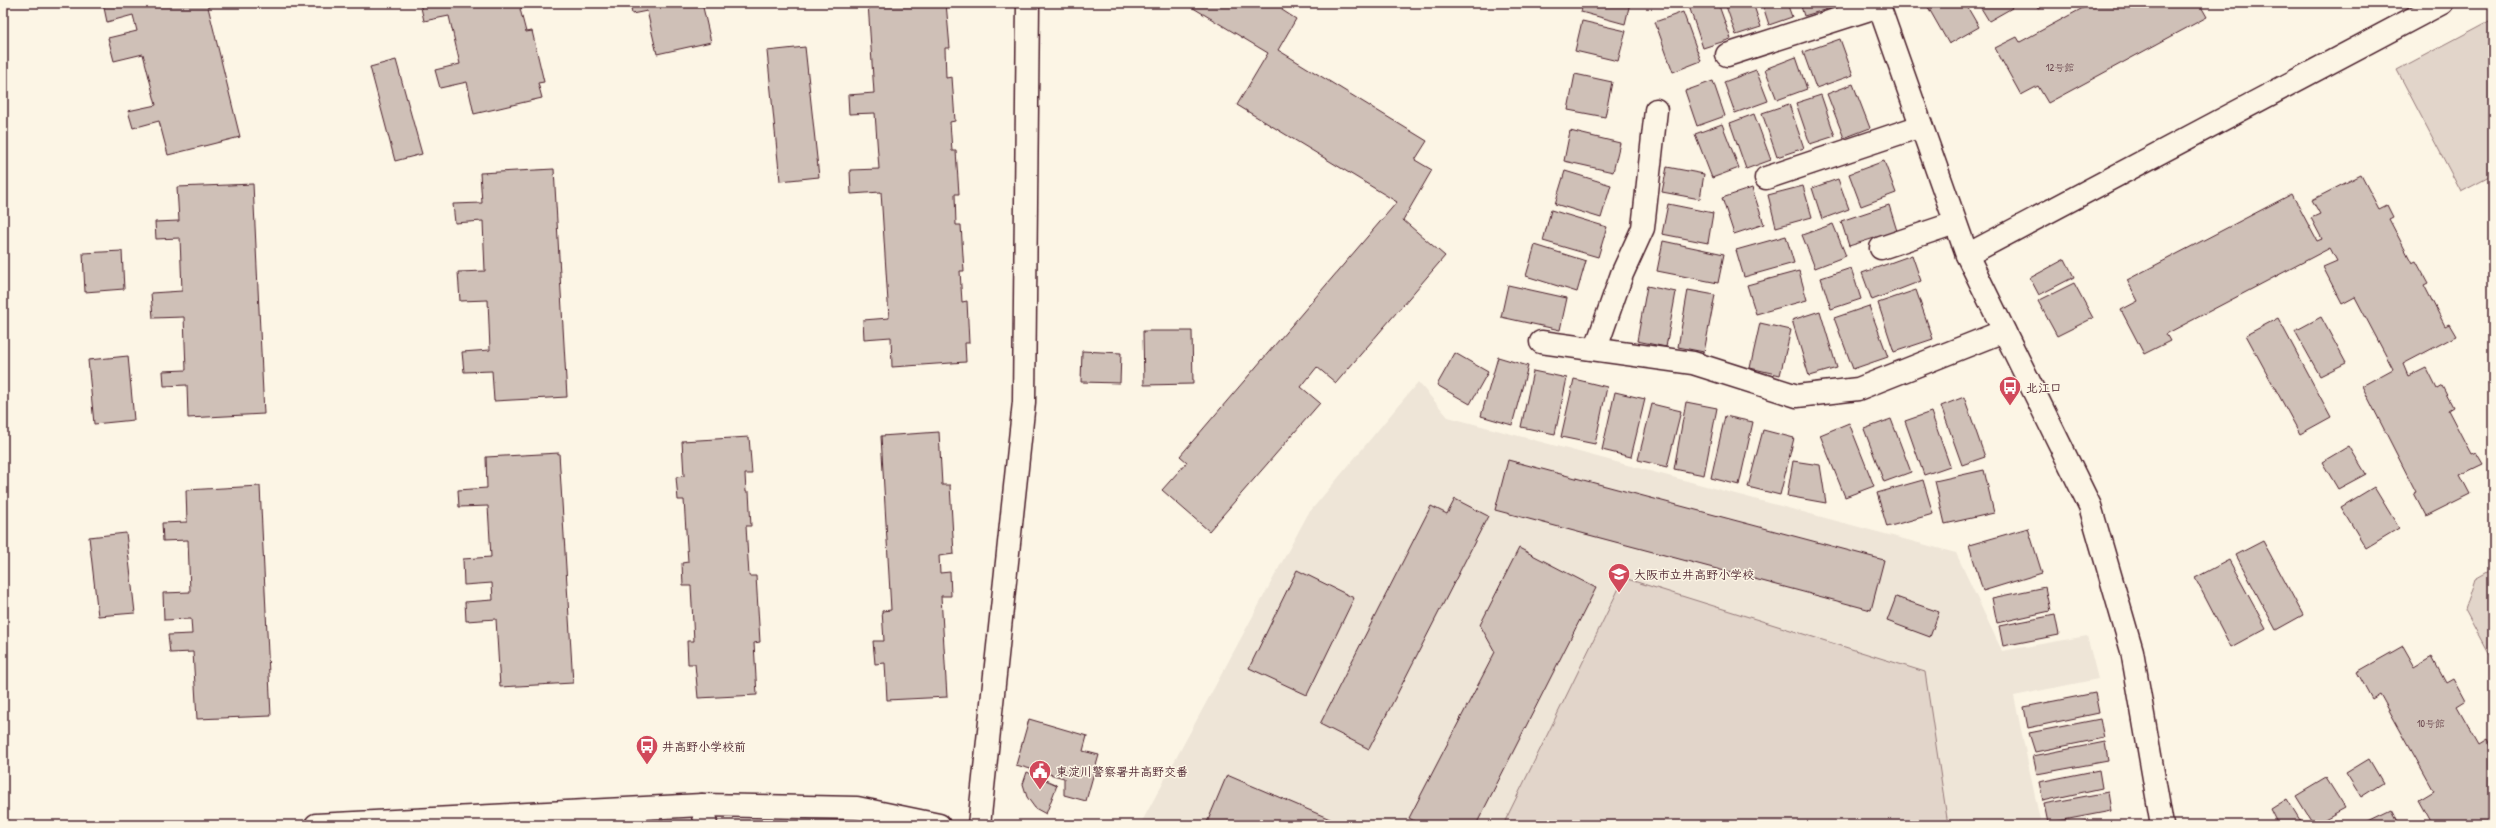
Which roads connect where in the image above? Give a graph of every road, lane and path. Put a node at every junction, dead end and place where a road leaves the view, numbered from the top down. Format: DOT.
graph roads {
  1 [pos="1028,3"];
  2 [pos="2442,3"];
  3 [pos="1879,4"];
  4 [pos="1727,55"];
  5 [pos="1656,110"];
  6 [pos="1921,126"];
  7 [pos="1766,178"];
  8 [pos="1955,223"];
  9 [pos="1882,248"];
  10 [pos="1967,256"];
  11 [pos="2004,330"];
  12 [pos="1541,342"];
  13 [pos="1596,348"];
  14 [pos="704,815"];
  15 [pos="346,824"];
  16 [pos="316,825"];
  17 [pos="939,825"];
  18 [pos="979,825"];
  19 [pos="2162,825"];
  1 -- 18 [label="street"];
  2 -- 10 [label="street"];
  3 -- 4 [label="street"];
  3 -- 6 [label="street"];
  5 -- 13 [label="street"];
  6 -- 7 [label="street"];
  6 -- 8 [label="street"];
  8 -- 9 [label="street"];
  8 -- 10 [label="street"];
  10 -- 11 [label="street"];
  11 -- 13 [label="street"];
  11 -- 19 [label="street"];
  12 -- 13 [label="street"];
  14 -- 15 [label="street"];
  14 -- 17 [label="street"];
  15 -- 16 [label="street"];
}
